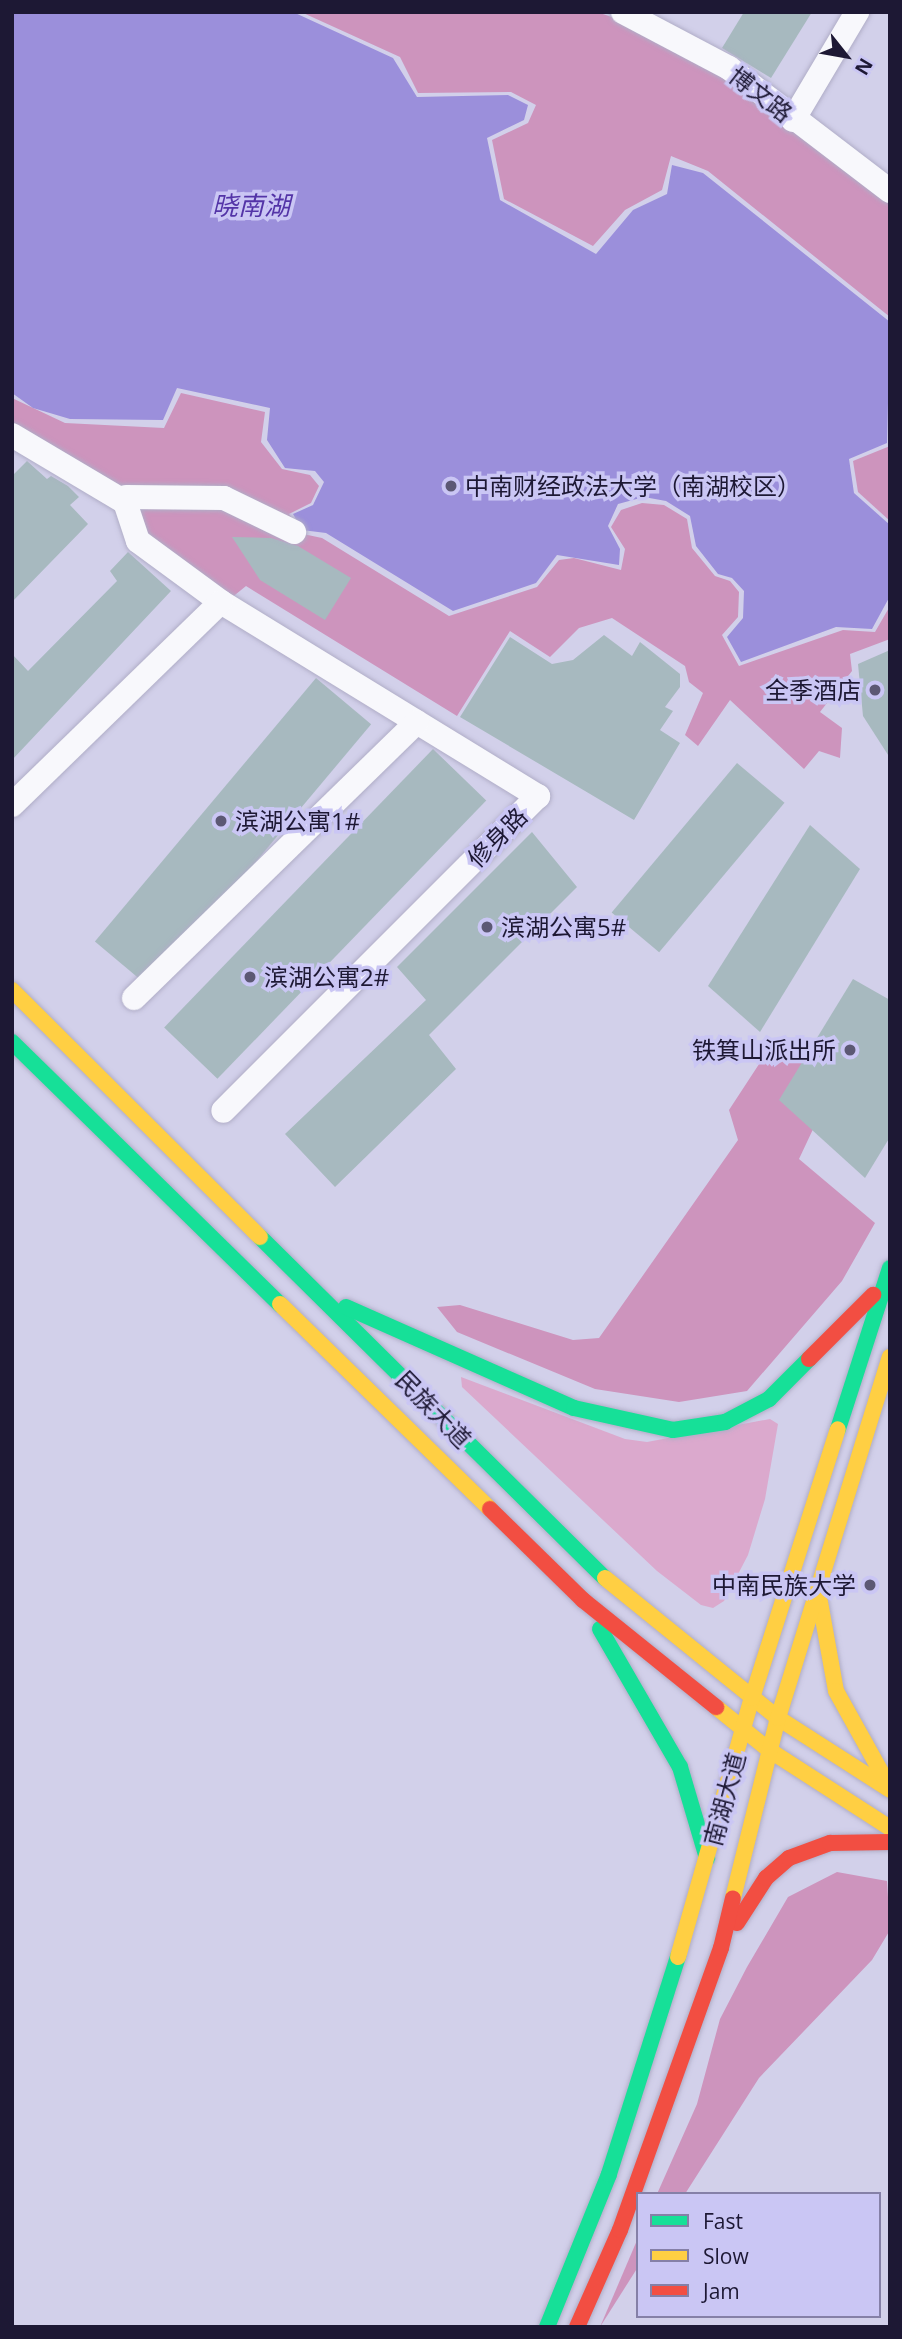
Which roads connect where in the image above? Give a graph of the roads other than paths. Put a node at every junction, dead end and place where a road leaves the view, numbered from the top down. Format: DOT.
graph roads {
  1 [pos="623,12"];
  2 [pos="857,12"];
  3 [pos="793,120"];
  4 [pos="890,191"];
  5 [pos="12,435"];
  6 [pos="126,497"];
  7 [pos="294,532"];
  8 [pos="221,601"];
  9 [pos="416,722"];
  10 [pos="12,804"];
  11 [pos="12,990"];
  12 [pos="134,998"];
  13 [pos="12,1042"];
  14 [pos="223,1111"];
  15 [pos="890,1268"];
  16 [pos="882,1286"];
  17 [pos="324,1296"];
  18 [pos="890,1357"];
  19 [pos="819,1582"];
  20 [pos="583,1600"];
  21 [pos="752,1698"];
  22 [pos="778,1718"];
  23 [pos="743,1730"];
  24 [pos="769,1750"];
  25 [pos="890,1788"];
  26 [pos="890,1829"];
  27 [pos="890,1842"];
  28 [pos="708,1860"];
  29 [pos="721,1948"];
  30 [pos="547,2327"];
  31 [pos="577,2327"];
  1 -- 3 [label="street, 博文路"];
  2 -- 3 [label="street"];
  3 -- 4 [label="street, 博文路"];
  5 -- 8 [label="street, 修身路"];
  6 -- 7 [label="street"];
  8 -- 9 [label="street, 修身路"];
  8 -- 10 [label="street"];
  9 -- 12 [label="street"];
  9 -- 14 [label="street, 修身路"];
  11 -- 17 [label="main road, 民族大道"];
  13 -- 20 [label="main road, 民族大道"];
  15 -- 16 [label="main road, 南湖大道"];
  16 -- 17 [label="main road"];
  16 -- 21 [label="main road, 南湖大道"];
  17 -- 21 [label="main road, 民族大道"];
  18 -- 19 [label="main road, 南湖大道"];
  19 -- 22 [label="main road, 南湖大道"];
  19 -- 25 [label="main road"];
  20 -- 23 [label="main road, 民族大道"];
  20 -- 28 [label="main road"];
  21 -- 22 [label="main road, 民族大道"];
  21 -- 23 [label="main road, 南湖大道"];
  22 -- 24 [label="main road, 南湖大道"];
  22 -- 25 [label="main road, 民族大道"];
  23 -- 24 [label="main road, 民族大道"];
  23 -- 28 [label="main road, 南湖大道"];
  24 -- 26 [label="main road, 民族大道"];
  24 -- 29 [label="main road, 南湖大道"];
  27 -- 29 [label="main road"];
  28 -- 30 [label="main road, 南湖大道"];
  29 -- 31 [label="main road, 南湖大道"];
}
